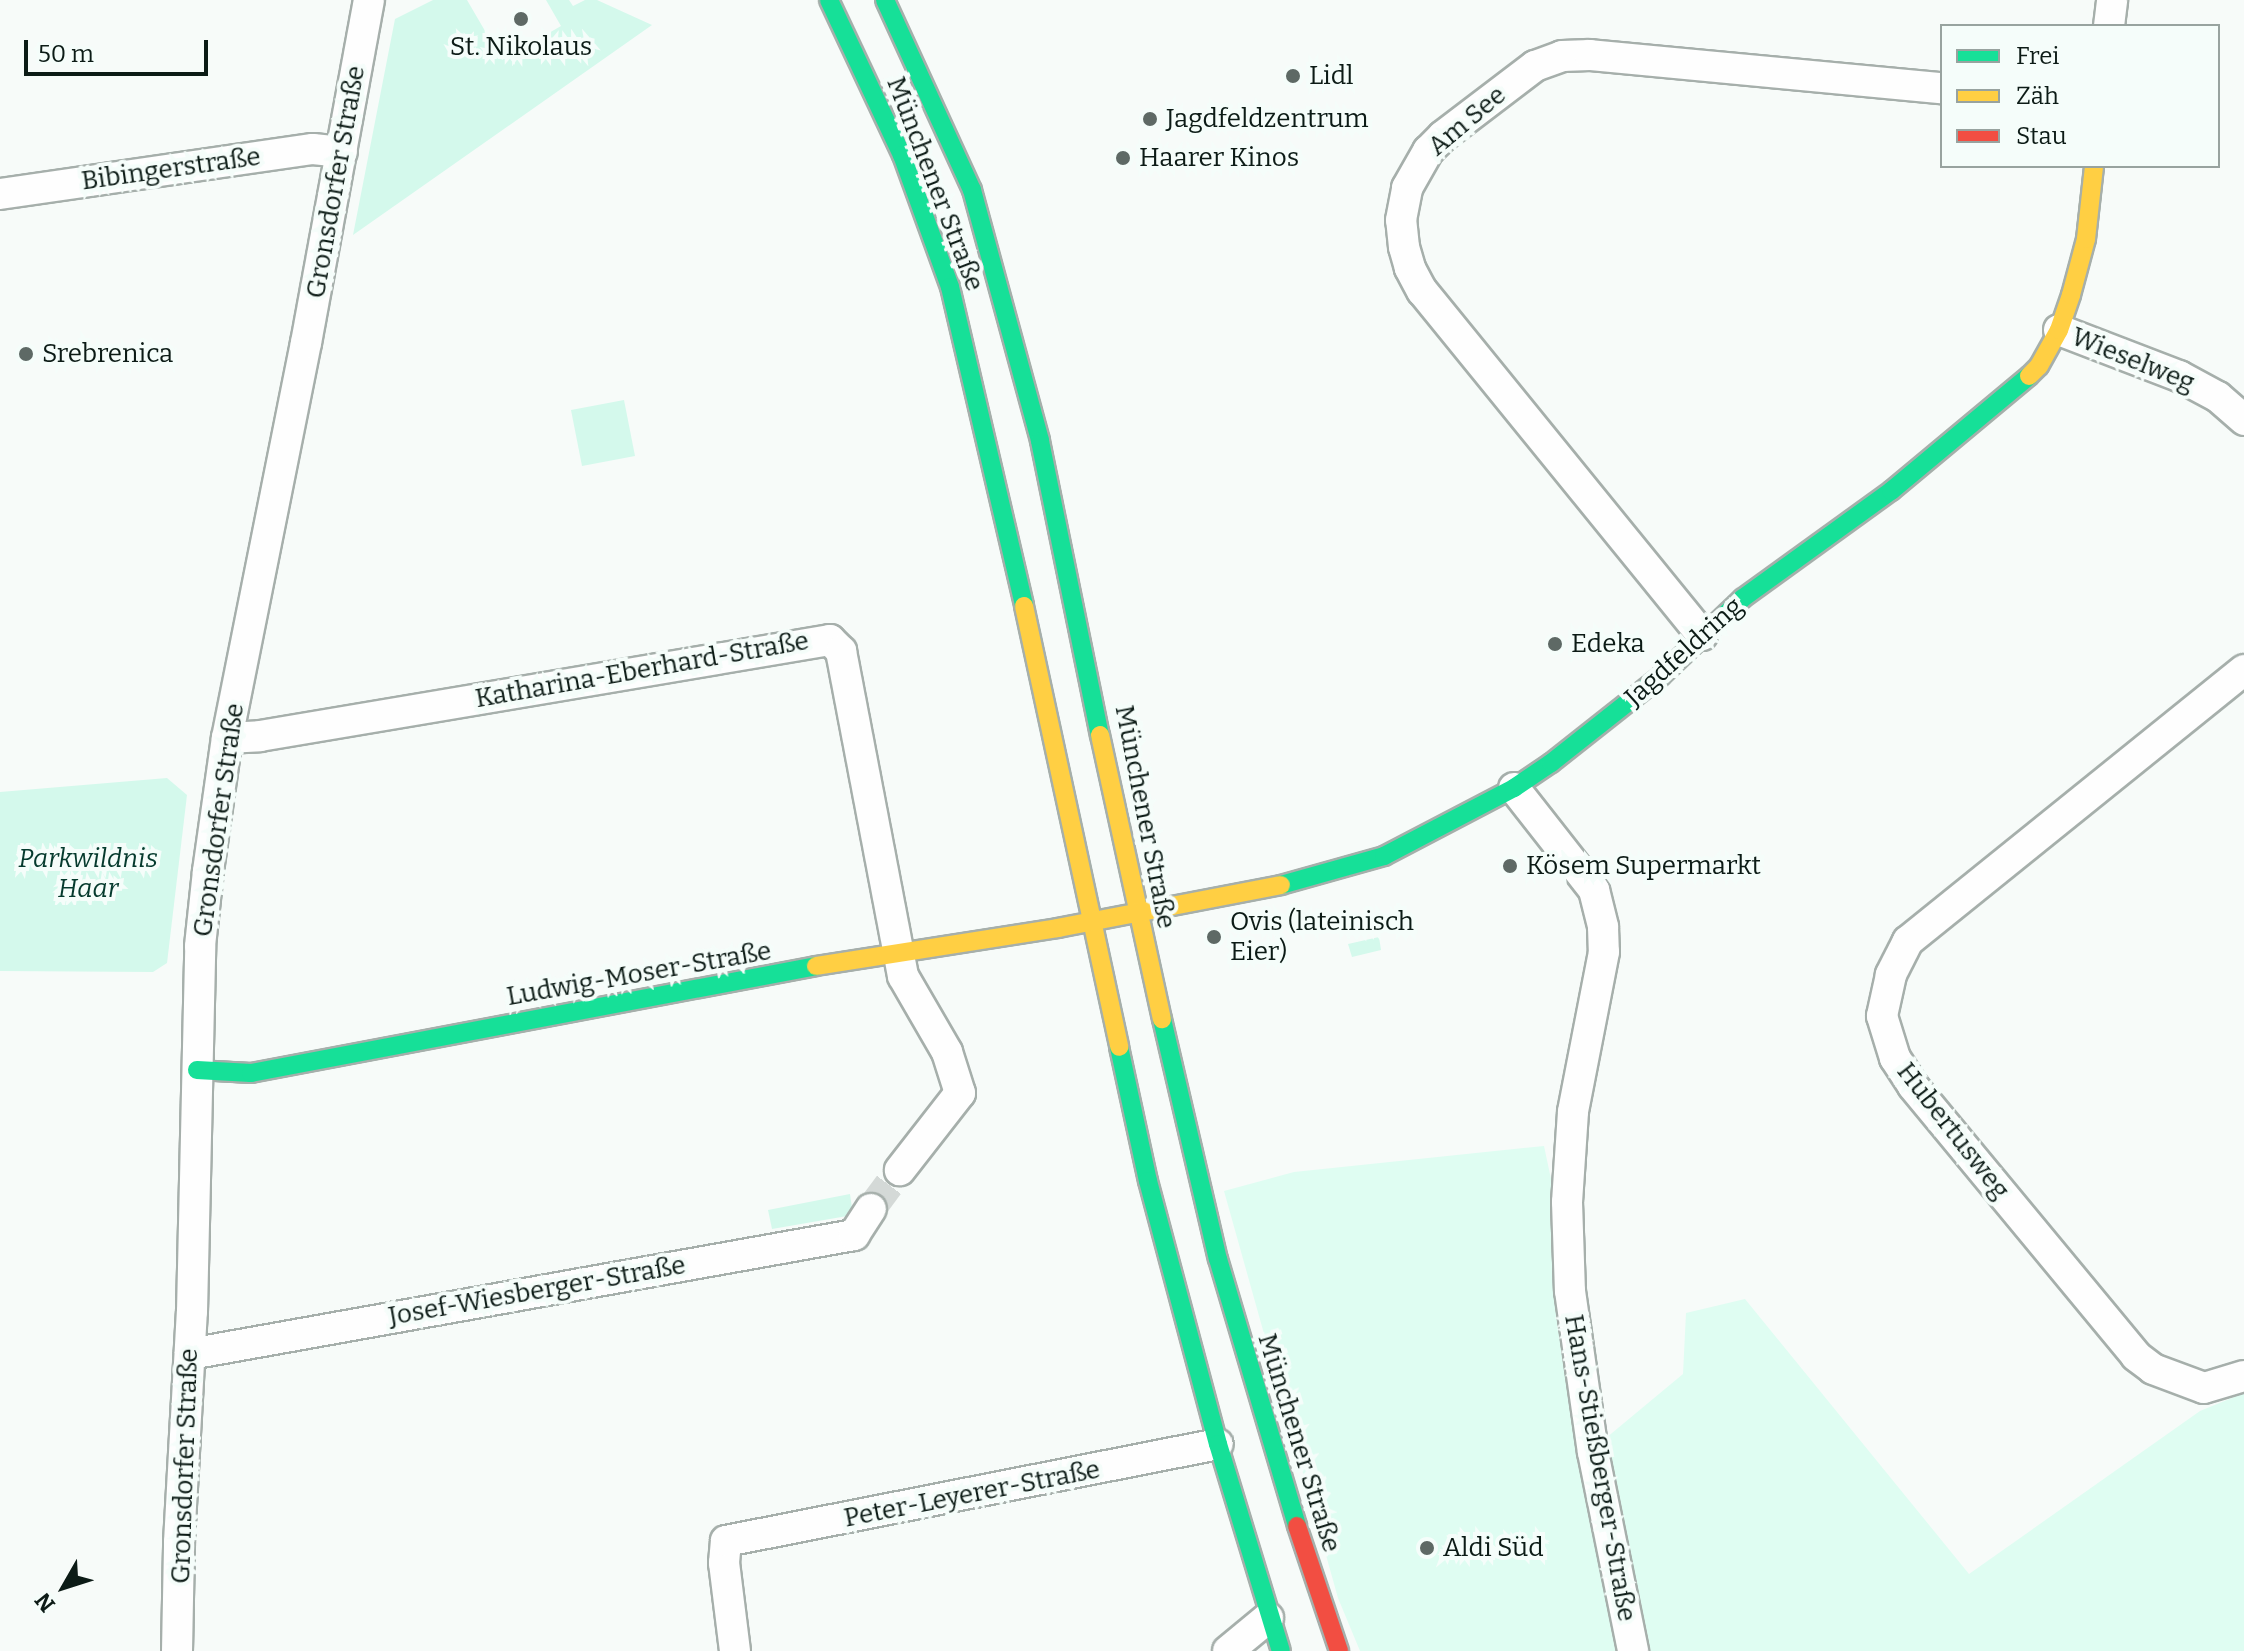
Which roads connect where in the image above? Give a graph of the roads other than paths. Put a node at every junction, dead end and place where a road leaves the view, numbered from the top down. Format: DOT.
graph roads {
  1 [pos="369,0"];
  2 [pos="829,0"];
  3 [pos="885,0"];
  4 [pos="2112,0"];
  5 [pos="2109,24"];
  6 [pos="1940,88"];
  7 [pos="342,152"];
  8 [pos="2094,168"];
  9 [pos="0,194"];
  10 [pos="2059,330"];
  11 [pos="2244,420"];
  12 [pos="1702,635"];
  13 [pos="2244,670"];
  14 [pos="227,738"];
  15 [pos="1514,788"];
  16 [pos="1137,913"];
  17 [pos="1091,922"];
  18 [pos="897,955"];
  19 [pos="197,1070"];
  20 [pos="900,1170"];
  21 [pos="871,1209"];
  22 [pos="190,1354"];
  23 [pos="2244,1376"];
  24 [pos="1218,1444"];
  25 [pos="1268,1618"];
  26 [pos="177,1651"];
  27 [pos="735,1651"];
  28 [pos="1228,1651"];
  29 [pos="1281,1651"];
  30 [pos="1339,1651"];
  31 [pos="1633,1651"];
  1 -- 7 [label="street, Gronsdorfer Straße"];
  2 -- 17 [label="main road, Münchener Straße"];
  3 -- 16 [label="main road, Münchener Straße"];
  4 -- 5 [label="street"];
  6 -- 12 [label="street, Am See"];
  7 -- 9 [label="street, Bibingerstraße"];
  7 -- 14 [label="street, Gronsdorfer Straße"];
  8 -- 10 [label="main road, Jagdfeldring"];
  10 -- 11 [label="street, Wieselweg"];
  10 -- 12 [label="main road, Jagdfeldring"];
  12 -- 15 [label="main road, Jagdfeldring"];
  13 -- 23 [label="street, Hubertusweg"];
  14 -- 18 [label="street, Katharina-Eberhard-Straße"];
  14 -- 19 [label="street, Gronsdorfer Straße"];
  15 -- 16 [label="main road, Jagdfeldring"];
  15 -- 31 [label="street, Hans-Stießberger-Straße"];
  16 -- 17 [label="main road, Jagdfeldring"];
  16 -- 30 [label="main road, Münchener Straße"];
  17 -- 18 [label="main road, Ludwig-Moser-Straße"];
  17 -- 24 [label="main road, Münchener Straße"];
  18 -- 19 [label="main road, Ludwig-Moser-Straße"];
  18 -- 20 [label="street"];
  19 -- 22 [label="street, Gronsdorfer Straße"];
  21 -- 22 [label="street, Josef-Wiesberger-Straße"];
  22 -- 26 [label="street, Gronsdorfer Straße"];
  24 -- 25 [label="main road, Münchener Straße"];
  24 -- 27 [label="street, Peter-Leyerer-Straße"];
  25 -- 28 [label="street"];
  25 -- 29 [label="main road, Münchener Straße"];
}
